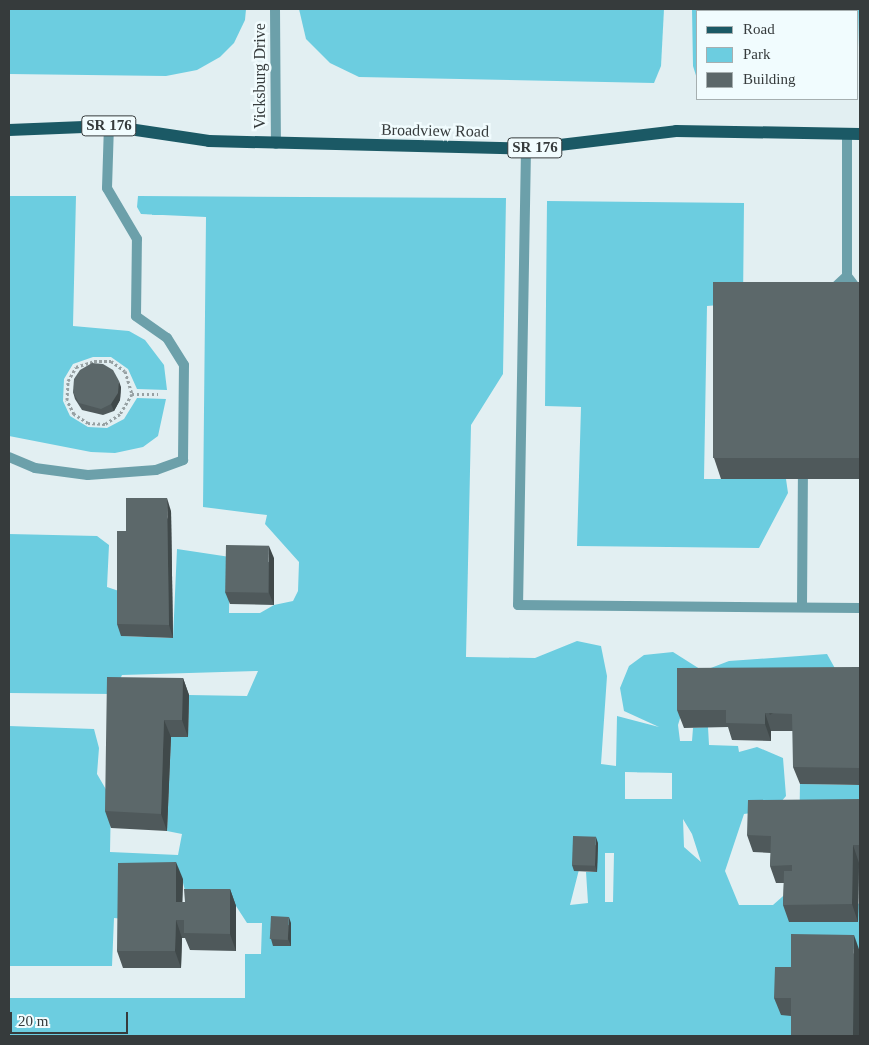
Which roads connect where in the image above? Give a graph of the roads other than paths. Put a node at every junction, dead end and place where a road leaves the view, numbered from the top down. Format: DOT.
graph roads {
  1 [pos="275,9"];
  2 [pos="109,126"];
  3 [pos="9,130"];
  4 [pos="847,134"];
  5 [pos="860,134"];
  6 [pos="276,144"];
  7 [pos="526,149"];
  8 [pos="846,276"];
  9 [pos="860,293"];
  10 [pos="822,301"];
  11 [pos="9,456"];
  12 [pos="803,458"];
  13 [pos="802,607"];
  14 [pos="860,608"];
  1 -- 6 [label="street, Vicksburg Drive"];
  2 -- 3 [label="main road, Broadview Road / SR 176"];
  2 -- 6 [label="main road, Broadview Road / SR 176"];
  2 -- 11 [label="street"];
  4 -- 5 [label="main road, Broadview Road / SR 176"];
  4 -- 7 [label="main road, Broadview Road / SR 176"];
  4 -- 8 [label="street"];
  6 -- 7 [label="main road, Broadview Road / SR 176"];
  7 -- 13 [label="street"];
  8 -- 9 [label="street"];
  8 -- 10 [label="street"];
  12 -- 13 [label="street"];
  13 -- 14 [label="street"];
}
